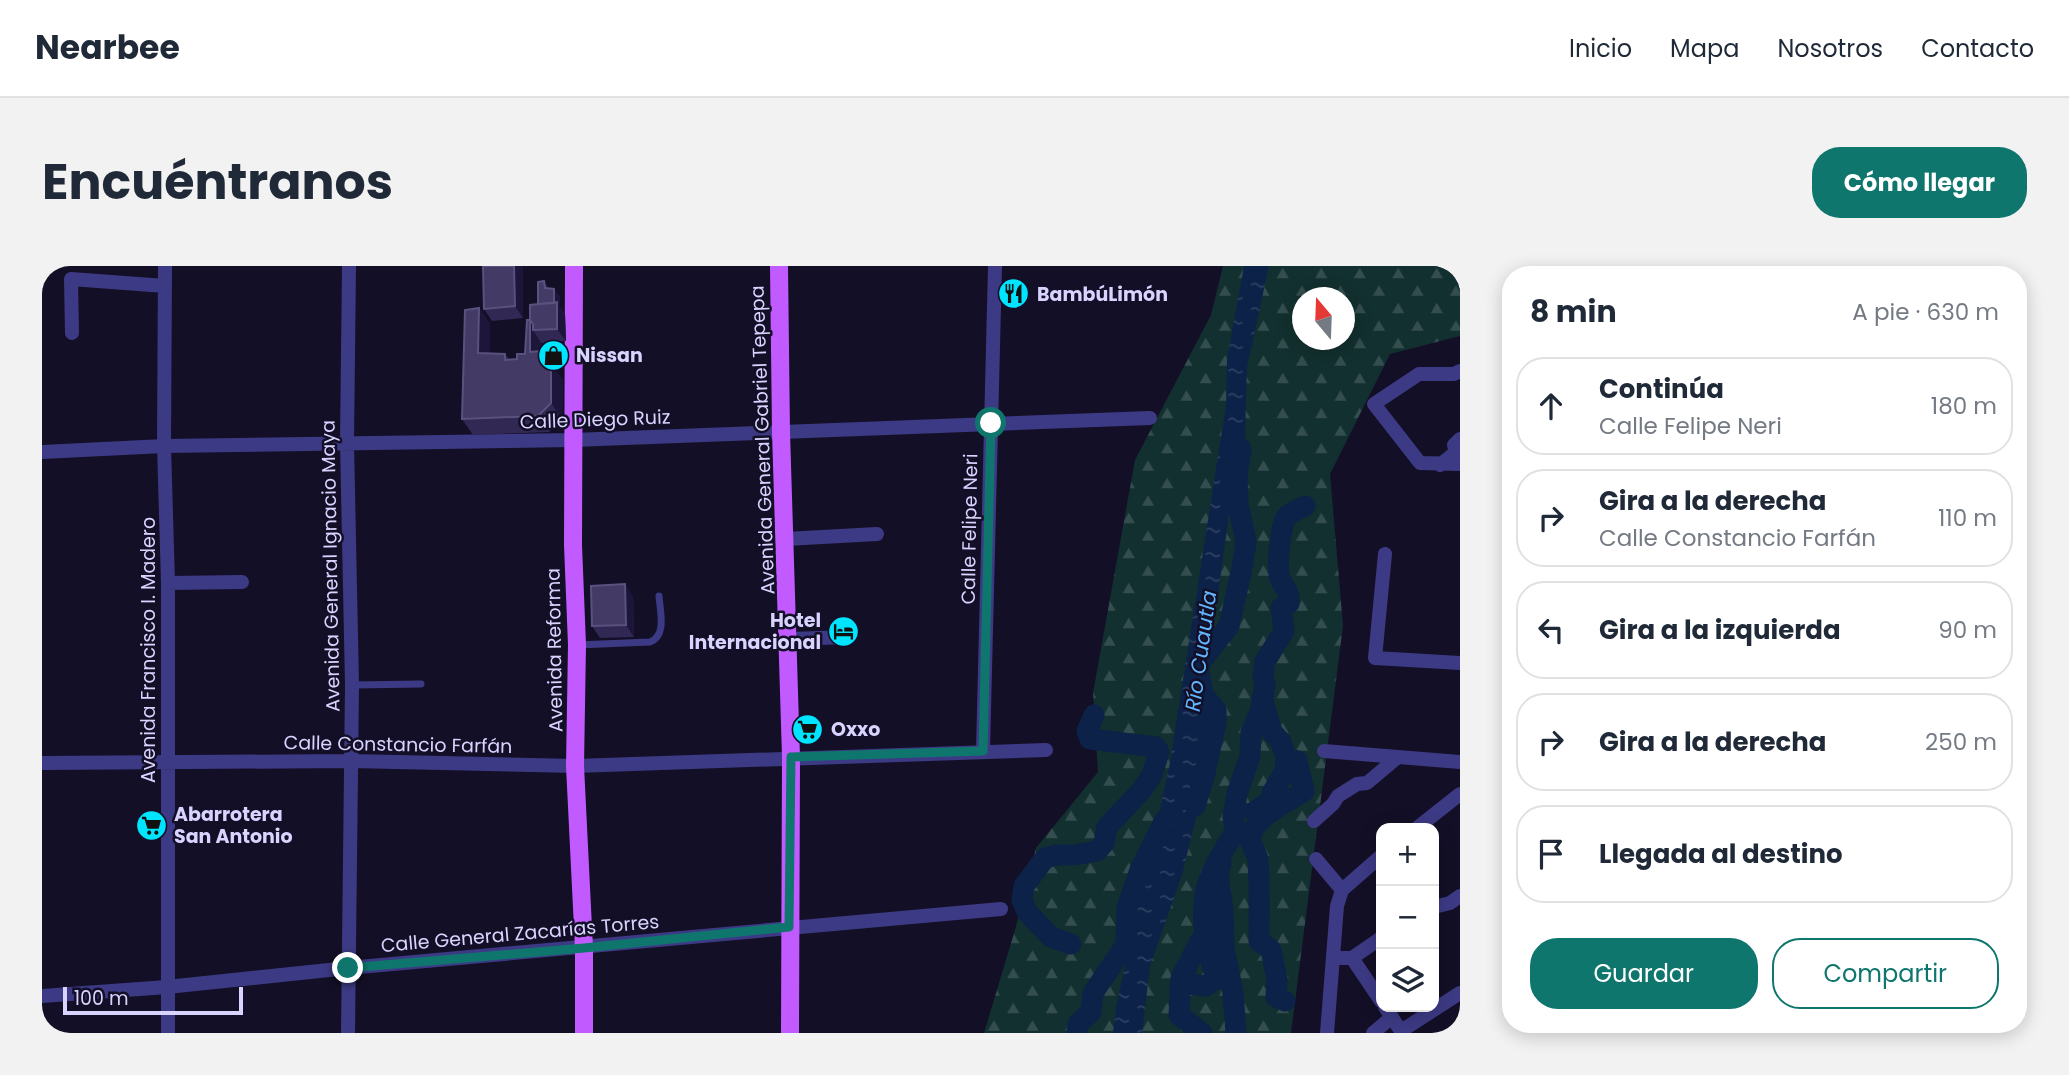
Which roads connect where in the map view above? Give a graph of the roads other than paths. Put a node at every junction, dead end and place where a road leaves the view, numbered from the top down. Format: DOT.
graph roads {
  1 [pos="165,266"];
  2 [pos="349,266"];
  3 [pos="574,266"];
  4 [pos="779,266"];
  5 [pos="995,266"];
  6 [pos="165,286"];
  7 [pos="72,333"];
  8 [pos="1460,371"];
  9 [pos="1150,418"];
  10 [pos="991,423"];
  11 [pos="781,432"];
  12 [pos="1460,439"];
  13 [pos="573,440"];
  14 [pos="347,442"];
  15 [pos="164,446"];
  16 [pos="42,452"];
  17 [pos="1460,464"];
  18 [pos="1440,465"];
  19 [pos="877,534"];
  20 [pos="786,539"];
  21 [pos="1385,554"];
  22 [pos="242,582"];
  23 [pos="168,583"];
  24 [pos="659,596"];
  25 [pos="849,637"];
  26 [pos="789,639"];
  27 [pos="577,645"];
  28 [pos="1460,663"];
  29 [pos="421,684"];
  30 [pos="352,685"];
  31 [pos="1046,750"];
  32 [pos="983,751"];
  33 [pos="1324,751"];
  34 [pos="791,757"];
  35 [pos="1398,757"];
  36 [pos="351,761"];
  37 [pos="1460,762"];
  38 [pos="42,763"];
  39 [pos="168,763"];
  40 [pos="575,766"];
  41 [pos="1460,794"];
  42 [pos="1314,821"];
  43 [pos="1423,823"];
  44 [pos="1316,859"];
  45 [pos="1376,860"];
  46 [pos="1342,890"];
  47 [pos="1460,896"];
  48 [pos="1439,906"];
  49 [pos="1001,909"];
  50 [pos="789,927"];
  51 [pos="1376,941"];
  52 [pos="584,948"];
  53 [pos="1333,958"];
  54 [pos="1352,958"];
  55 [pos="348,968"];
  56 [pos="167,987"];
  57 [pos="1376,994"];
  58 [pos="42,996"];
  59 [pos="1457,998"];
  60 [pos="1439,1009"];
  61 [pos="1389,1012"];
  62 [pos="1433,1012"];
  63 [pos="580,1032"];
  64 [pos="168,1033"];
  65 [pos="348,1033"];
  66 [pos="790,1033"];
  67 [pos="1327,1033"];
  68 [pos="1373,1033"];
  1 -- 6 [label="street, Avenida Francisco I. Madero"];
  2 -- 14 [label="street, Avenida General Ignacio Maya"];
  3 -- 13 [label="main road, Avenida Reforma"];
  4 -- 11 [label="main road, Avenida General Gabriel Tepepa"];
  5 -- 10 [label="street, Calle Felipe Neri"];
  6 -- 7 [label="street"];
  6 -- 15 [label="street, Avenida Francisco I. Madero"];
  8 -- 18 [label="street"];
  9 -- 10 [label="street, Calle Diego Ruiz"];
  10 -- 11 [label="street, Calle Diego Ruiz"];
  10 -- 32 [label="street, Calle Felipe Neri"];
  11 -- 13 [label="street, Calle Diego Ruiz"];
  11 -- 20 [label="main road, Avenida General Gabriel Tepepa"];
  12 -- 18 [label="street"];
  13 -- 14 [label="street, Calle Diego Ruiz"];
  13 -- 27 [label="main road, Avenida Reforma"];
  14 -- 15 [label="street, Calle Diego Ruiz"];
  14 -- 30 [label="street, Avenida General Ignacio Maya"];
  15 -- 16 [label="street, Calle Diego Ruiz"];
  15 -- 23 [label="street, Avenida Francisco I. Madero"];
  17 -- 18 [label="street"];
  19 -- 20 [label="street"];
  20 -- 26 [label="main road, Avenida General Gabriel Tepepa"];
  21 -- 28 [label="street"];
  22 -- 23 [label="street"];
  23 -- 39 [label="street, Avenida Francisco I. Madero"];
  24 -- 27 [label="lane"];
  25 -- 26 [label="street"];
  26 -- 34 [label="main road, Avenida General Gabriel Tepepa"];
  27 -- 40 [label="main road, Avenida Reforma"];
  29 -- 30 [label="lane"];
  30 -- 36 [label="street, Avenida General Ignacio Maya"];
  31 -- 32 [label="street, Calle Constancio Farfán"];
  32 -- 34 [label="street, Calle Constancio Farfán"];
  33 -- 35 [label="street"];
  34 -- 40 [label="street, Calle Constancio Farfán"];
  34 -- 50 [label="main road, Avenida General Gabriel Tepepa"];
  35 -- 37 [label="street"];
  35 -- 42 [label="street"];
  36 -- 39 [label="street, Calle Constancio Farfán"];
  36 -- 40 [label="street, Calle Constancio Farfán"];
  36 -- 55 [label="street, Avenida General Ignacio Maya"];
  38 -- 39 [label="street, Calle Constancio Farfán"];
  39 -- 56 [label="street, Avenida Francisco I. Madero"];
  40 -- 52 [label="main road, Avenida Reforma"];
  41 -- 43 [label="street"];
  44 -- 46 [label="street"];
  45 -- 46 [label="street"];
  46 -- 53 [label="street"];
  47 -- 48 [label="street"];
  49 -- 50 [label="street, Calle General Zacarías Torres"];
  50 -- 52 [label="street, Calle General Zacarías Torres"];
  50 -- 66 [label="main road, Avenida General Gabriel Tepepa"];
  51 -- 54 [label="street"];
  52 -- 55 [label="street, Calle General Zacarías Torres"];
  52 -- 63 [label="main road, Avenida Reforma"];
  53 -- 54 [label="street"];
  53 -- 67 [label="street"];
  54 -- 57 [label="street"];
  55 -- 56 [label="street, Calle General Zacarías Torres"];
  55 -- 65 [label="street, Avenida General Ignacio Maya"];
  56 -- 58 [label="street, Calle General Zacarías Torres"];
  56 -- 64 [label="street, Avenida Francisco I. Madero"];
  59 -- 60 [label="street"];
  61 -- 62 [label="street"];
  61 -- 68 [label="street"];
}
